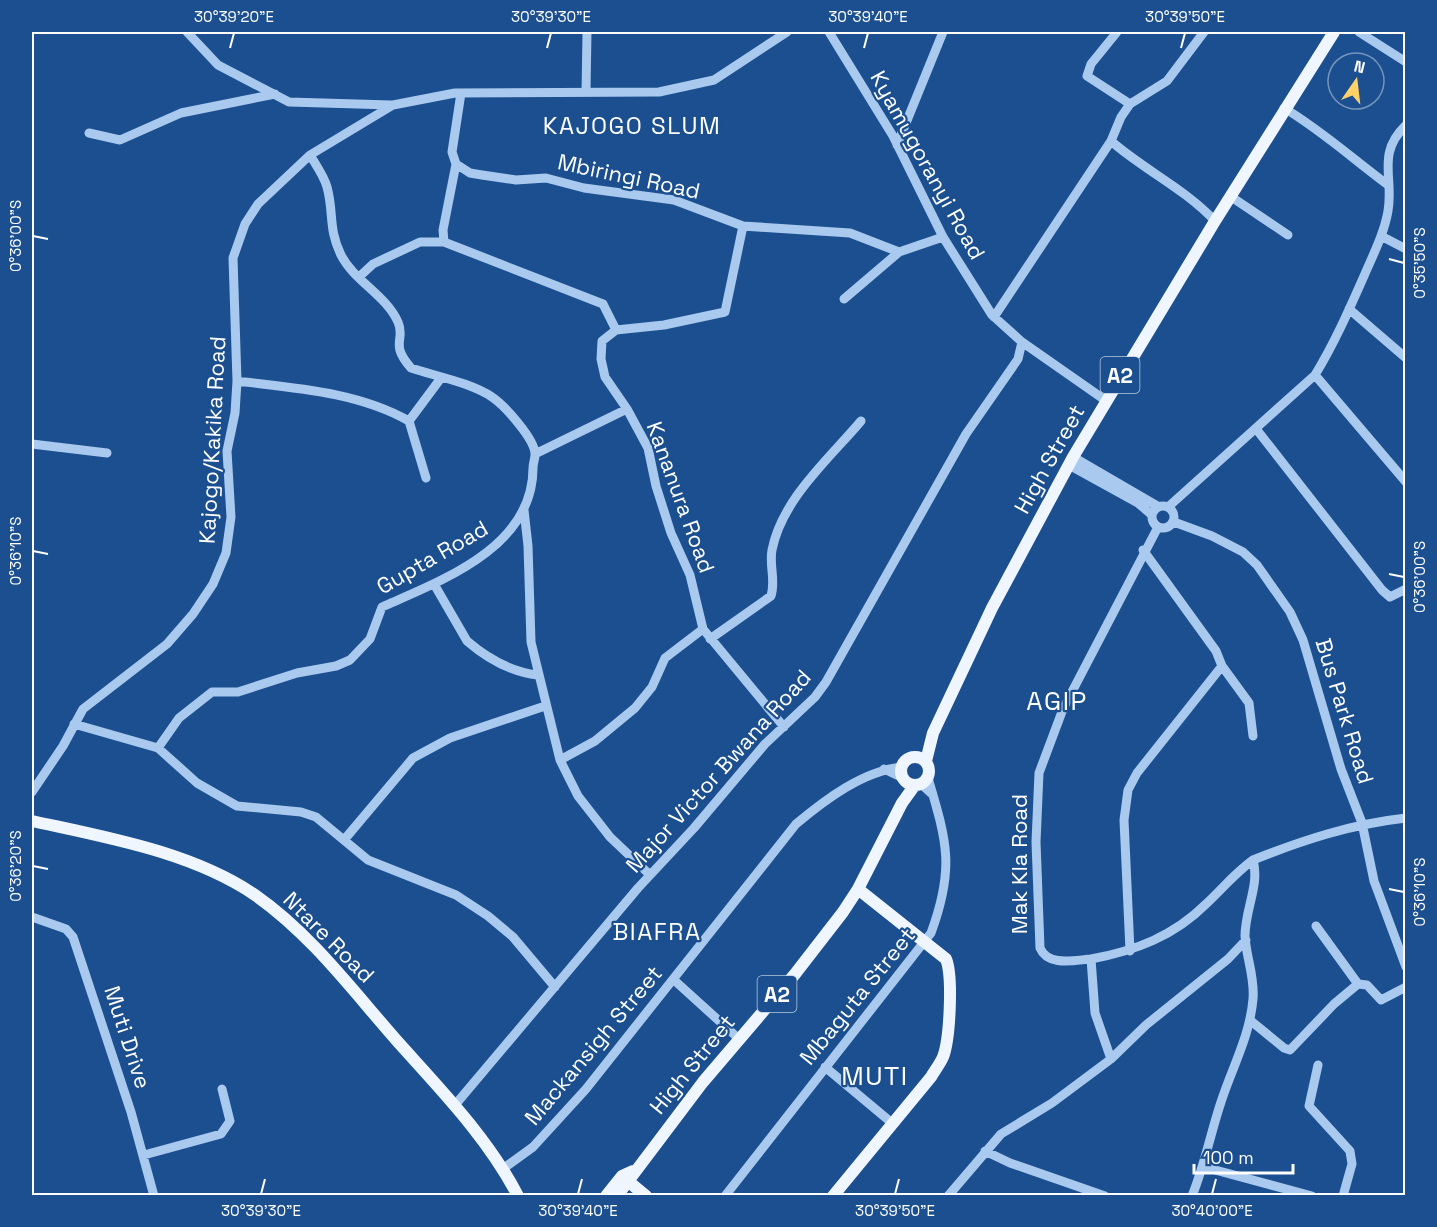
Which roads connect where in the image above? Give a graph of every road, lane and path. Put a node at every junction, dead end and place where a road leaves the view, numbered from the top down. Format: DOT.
graph roads {
  1 [pos="187,32"];
  2 [pos="587,32"];
  3 [pos="787,32"];
  4 [pos="829,32"];
  5 [pos="943,32"];
  6 [pos="1117,32"];
  7 [pos="1204,32"];
  8 [pos="1334,32"];
  9 [pos="1359,32"];
  10 [pos="1406,62"];
  11 [pos="586,92"];
  12 [pos="461,93"];
  13 [pos="275,94"];
  14 [pos="1130,104"];
  15 [pos="393,105"];
  16 [pos="1284,108"];
  17 [pos="1406,124"];
  18 [pos="89,133"];
  19 [pos="1111,141"];
  20 [pos="897,145"];
  21 [pos="310,154"];
  22 [pos="456,164"];
  23 [pos="1388,184"];
  24 [pos="1230,196"];
  25 [pos="1215,220"];
  26 [pos="743,226"];
  27 [pos="1288,235"];
  28 [pos="1381,236"];
  29 [pos="943,237"];
  30 [pos="444,242"];
  31 [pos="1406,249"];
  32 [pos="899,252"];
  33 [pos="358,277"];
  34 [pos="844,299"];
  35 [pos="1349,309"];
  36 [pos="994,317"];
  37 [pos="616,330"];
  38 [pos="1022,342"];
  39 [pos="1406,358"];
  40 [pos="1315,375"];
  41 [pos="441,378"];
  42 [pos="237,381"];
  43 [pos="1105,400"];
  44 [pos="627,409"];
  45 [pos="409,421"];
  46 [pos="861,421"];
  47 [pos="1257,430"];
  48 [pos="32,444"];
  49 [pos="107,453"];
  50 [pos="535,454"];
  51 [pos="1071,461"];
  52 [pos="426,478"];
  53 [pos="1406,482"];
  54 [pos="524,510"];
  55 [pos="1159,510"];
  56 [pos="1174,522"];
  57 [pos="1158,527"];
  58 [pos="1143,550"];
  59 [pos="434,584"];
  60 [pos="1406,589"];
  61 [pos="704,629"];
  62 [pos="710,639"];
  63 [pos="1222,666"];
  64 [pos="538,675"];
  65 [pos="545,706"];
  66 [pos="74,724"];
  67 [pos="784,727"];
  68 [pos="933,733"];
  69 [pos="1253,736"];
  70 [pos="158,748"];
  71 [pos="560,760"];
  72 [pos="912,776"];
  73 [pos="32,792"];
  74 [pos="1406,818"];
  75 [pos="32,821"];
  76 [pos="1362,823"];
  77 [pos="344,840"];
  78 [pos="1253,860"];
  79 [pos="650,874"];
  80 [pos="858,889"];
  81 [pos="32,916"];
  82 [pos="1316,926"];
  83 [pos="1246,940"];
  84 [pos="927,941"];
  85 [pos="1130,951"];
  86 [pos="1091,959"];
  87 [pos="1406,967"];
  88 [pos="674,980"];
  89 [pos="1358,984"];
  90 [pos="555,987"];
  91 [pos="1406,987"];
  92 [pos="1251,1021"];
  93 [pos="738,1038"];
  94 [pos="1111,1059"];
  95 [pos="1318,1065"];
  96 [pos="825,1067"];
  97 [pos="222,1089"];
  98 [pos="455,1105"];
  99 [pos="892,1123"];
  100 [pos="985,1150"];
  101 [pos="144,1155"];
  102 [pos="1204,1167"];
  103 [pos="504,1168"];
  104 [pos="628,1176"];
  105 [pos="154,1196"];
  106 [pos="518,1196"];
  107 [pos="606,1196"];
  108 [pos="617,1196"];
  109 [pos="646,1196"];
  110 [pos="724,1196"];
  111 [pos="833,1196"];
  112 [pos="948,1196"];
  113 [pos="1105,1196"];
  114 [pos="1192,1196"];
  115 [pos="1312,1196"];
  116 [pos="1343,1196"];
  1 -- 13 [label="street"];
  2 -- 11 [label="street"];
  3 -- 11 [label="street, Kajogo/Kakika Road"];
  4 -- 20 [label="street, Kyamugoranyi Road"];
  5 -- 20 [label="street"];
  6 -- 14 [label="street"];
  7 -- 14 [label="street"];
  8 -- 16 [label="main road, High Street / A2"];
  9 -- 10 [label="street"];
  11 -- 12 [label="street, Kajogo/Kakika Road"];
  12 -- 15 [label="street, Kajogo/Kakika Road"];
  12 -- 22 [label="street"];
  13 -- 15 [label="street"];
  13 -- 18 [label="street"];
  14 -- 19 [label="street"];
  15 -- 21 [label="street, Kajogo/Kakika Road"];
  16 -- 23 [label="street"];
  16 -- 24 [label="main road, High Street / A2"];
  17 -- 23 [label="street"];
  19 -- 25 [label="street"];
  19 -- 36 [label="street"];
  20 -- 29 [label="street, Kyamugoranyi Road"];
  21 -- 33 [label="street"];
  21 -- 42 [label="street, Kajogo/Kakika Road"];
  22 -- 26 [label="street, Mbiringi Road"];
  22 -- 30 [label="street"];
  23 -- 28 [label="street"];
  24 -- 25 [label="main road, High Street / A2"];
  24 -- 27 [label="street"];
  25 -- 43 [label="main road, High Street / A2"];
  26 -- 32 [label="street, Mbiringi Road"];
  26 -- 37 [label="street"];
  28 -- 31 [label="street"];
  28 -- 35 [label="street"];
  29 -- 32 [label="street"];
  29 -- 36 [label="street, Kyamugoranyi Road"];
  30 -- 33 [label="street"];
  30 -- 37 [label="street"];
  32 -- 34 [label="street"];
  33 -- 41 [label="street"];
  35 -- 39 [label="street"];
  35 -- 40 [label="street"];
  36 -- 38 [label="street, Kyamugoranyi Road"];
  37 -- 44 [label="street, Kananura Road"];
  38 -- 43 [label="street, Kyamugoranyi Road"];
  38 -- 67 [label="street, Major Victor Bwana Road"];
  40 -- 47 [label="street"];
  40 -- 53 [label="street"];
  41 -- 45 [label="street"];
  41 -- 50 [label="street"];
  42 -- 45 [label="street"];
  42 -- 66 [label="street, Kajogo/Kakika Road"];
  43 -- 51 [label="main road, High Street / A2"];
  44 -- 50 [label="street"];
  44 -- 61 [label="street, Kananura Road"];
  45 -- 52 [label="street"];
  46 -- 62 [label="street"];
  47 -- 55 [label="street"];
  47 -- 60 [label="street"];
  48 -- 49 [label="street"];
  50 -- 54 [label="street, Gupta Road"];
  51 -- 55 [label="street"];
  51 -- 68 [label="main road, High Street / A2"];
  54 -- 59 [label="street, Gupta Road"];
  54 -- 64 [label="street"];
  55 -- 56 [label="street"];
  55 -- 57 [label="street"];
  56 -- 57 [label="street"];
  56 -- 76 [label="street, Bus Park Road"];
  57 -- 58 [label="street, Mak Kla Road"];
  58 -- 63 [label="street"];
  58 -- 86 [label="street, Mak Kla Road"];
  59 -- 64 [label="street"];
  59 -- 70 [label="street, Gupta Road"];
  61 -- 62 [label="street, Kananura Road"];
  61 -- 71 [label="street"];
  62 -- 67 [label="street, Kananura Road"];
  63 -- 69 [label="street"];
  63 -- 85 [label="street"];
  64 -- 65 [label="street"];
  65 -- 71 [label="street"];
  65 -- 77 [label="street"];
  66 -- 70 [label="street"];
  66 -- 73 [label="street, Kajogo/Kakika Road"];
  67 -- 79 [label="street, Major Victor Bwana Road"];
  68 -- 72 [label="main road, High Street / A2"];
  68 -- 72 [label="main road, High Street / A2"];
  70 -- 77 [label="street"];
  71 -- 79 [label="street"];
  72 -- 80 [label="main road, High Street / A2"];
  72 -- 84 [label="street, Mbaguta Street"];
  72 -- 88 [label="street, Mackansigh Street"];
  74 -- 76 [label="street"];
  75 -- 98 [label="main road, Ntare Road"];
  76 -- 78 [label="street"];
  76 -- 87 [label="street, Bus Park Road"];
  77 -- 90 [label="street"];
  78 -- 83 [label="street"];
  78 -- 85 [label="street"];
  79 -- 90 [label="street, Major Victor Bwana Road"];
  80 -- 84 [label="main road"];
  80 -- 93 [label="main road, High Street / A2"];
  81 -- 101 [label="street, Muti Drive"];
  82 -- 89 [label="street"];
  83 -- 92 [label="street"];
  83 -- 94 [label="street"];
  84 -- 96 [label="street, Mbaguta Street"];
  84 -- 99 [label="main road"];
  85 -- 86 [label="street"];
  86 -- 94 [label="street"];
  88 -- 93 [label="street"];
  88 -- 103 [label="street, Mackansigh Street"];
  89 -- 91 [label="street"];
  89 -- 92 [label="street"];
  90 -- 98 [label="street, Major Victor Bwana Road"];
  92 -- 102 [label="street"];
  93 -- 104 [label="main road, High Street / A2"];
  94 -- 100 [label="street"];
  95 -- 116 [label="street"];
  96 -- 99 [label="street"];
  96 -- 110 [label="street, Mbaguta Street"];
  97 -- 101 [label="street"];
  98 -- 103 [label="main road, Ntare Road"];
  99 -- 111 [label="main road"];
  100 -- 112 [label="street"];
  100 -- 113 [label="street"];
  101 -- 105 [label="street, Muti Drive"];
  102 -- 114 [label="street"];
  102 -- 115 [label="street"];
  103 -- 106 [label="main road, Ntare Road"];
  104 -- 107 [label="main road, High Street / A2"];
  104 -- 108 [label="main road, High Street / A2"];
  104 -- 109 [label="main road"];
}
